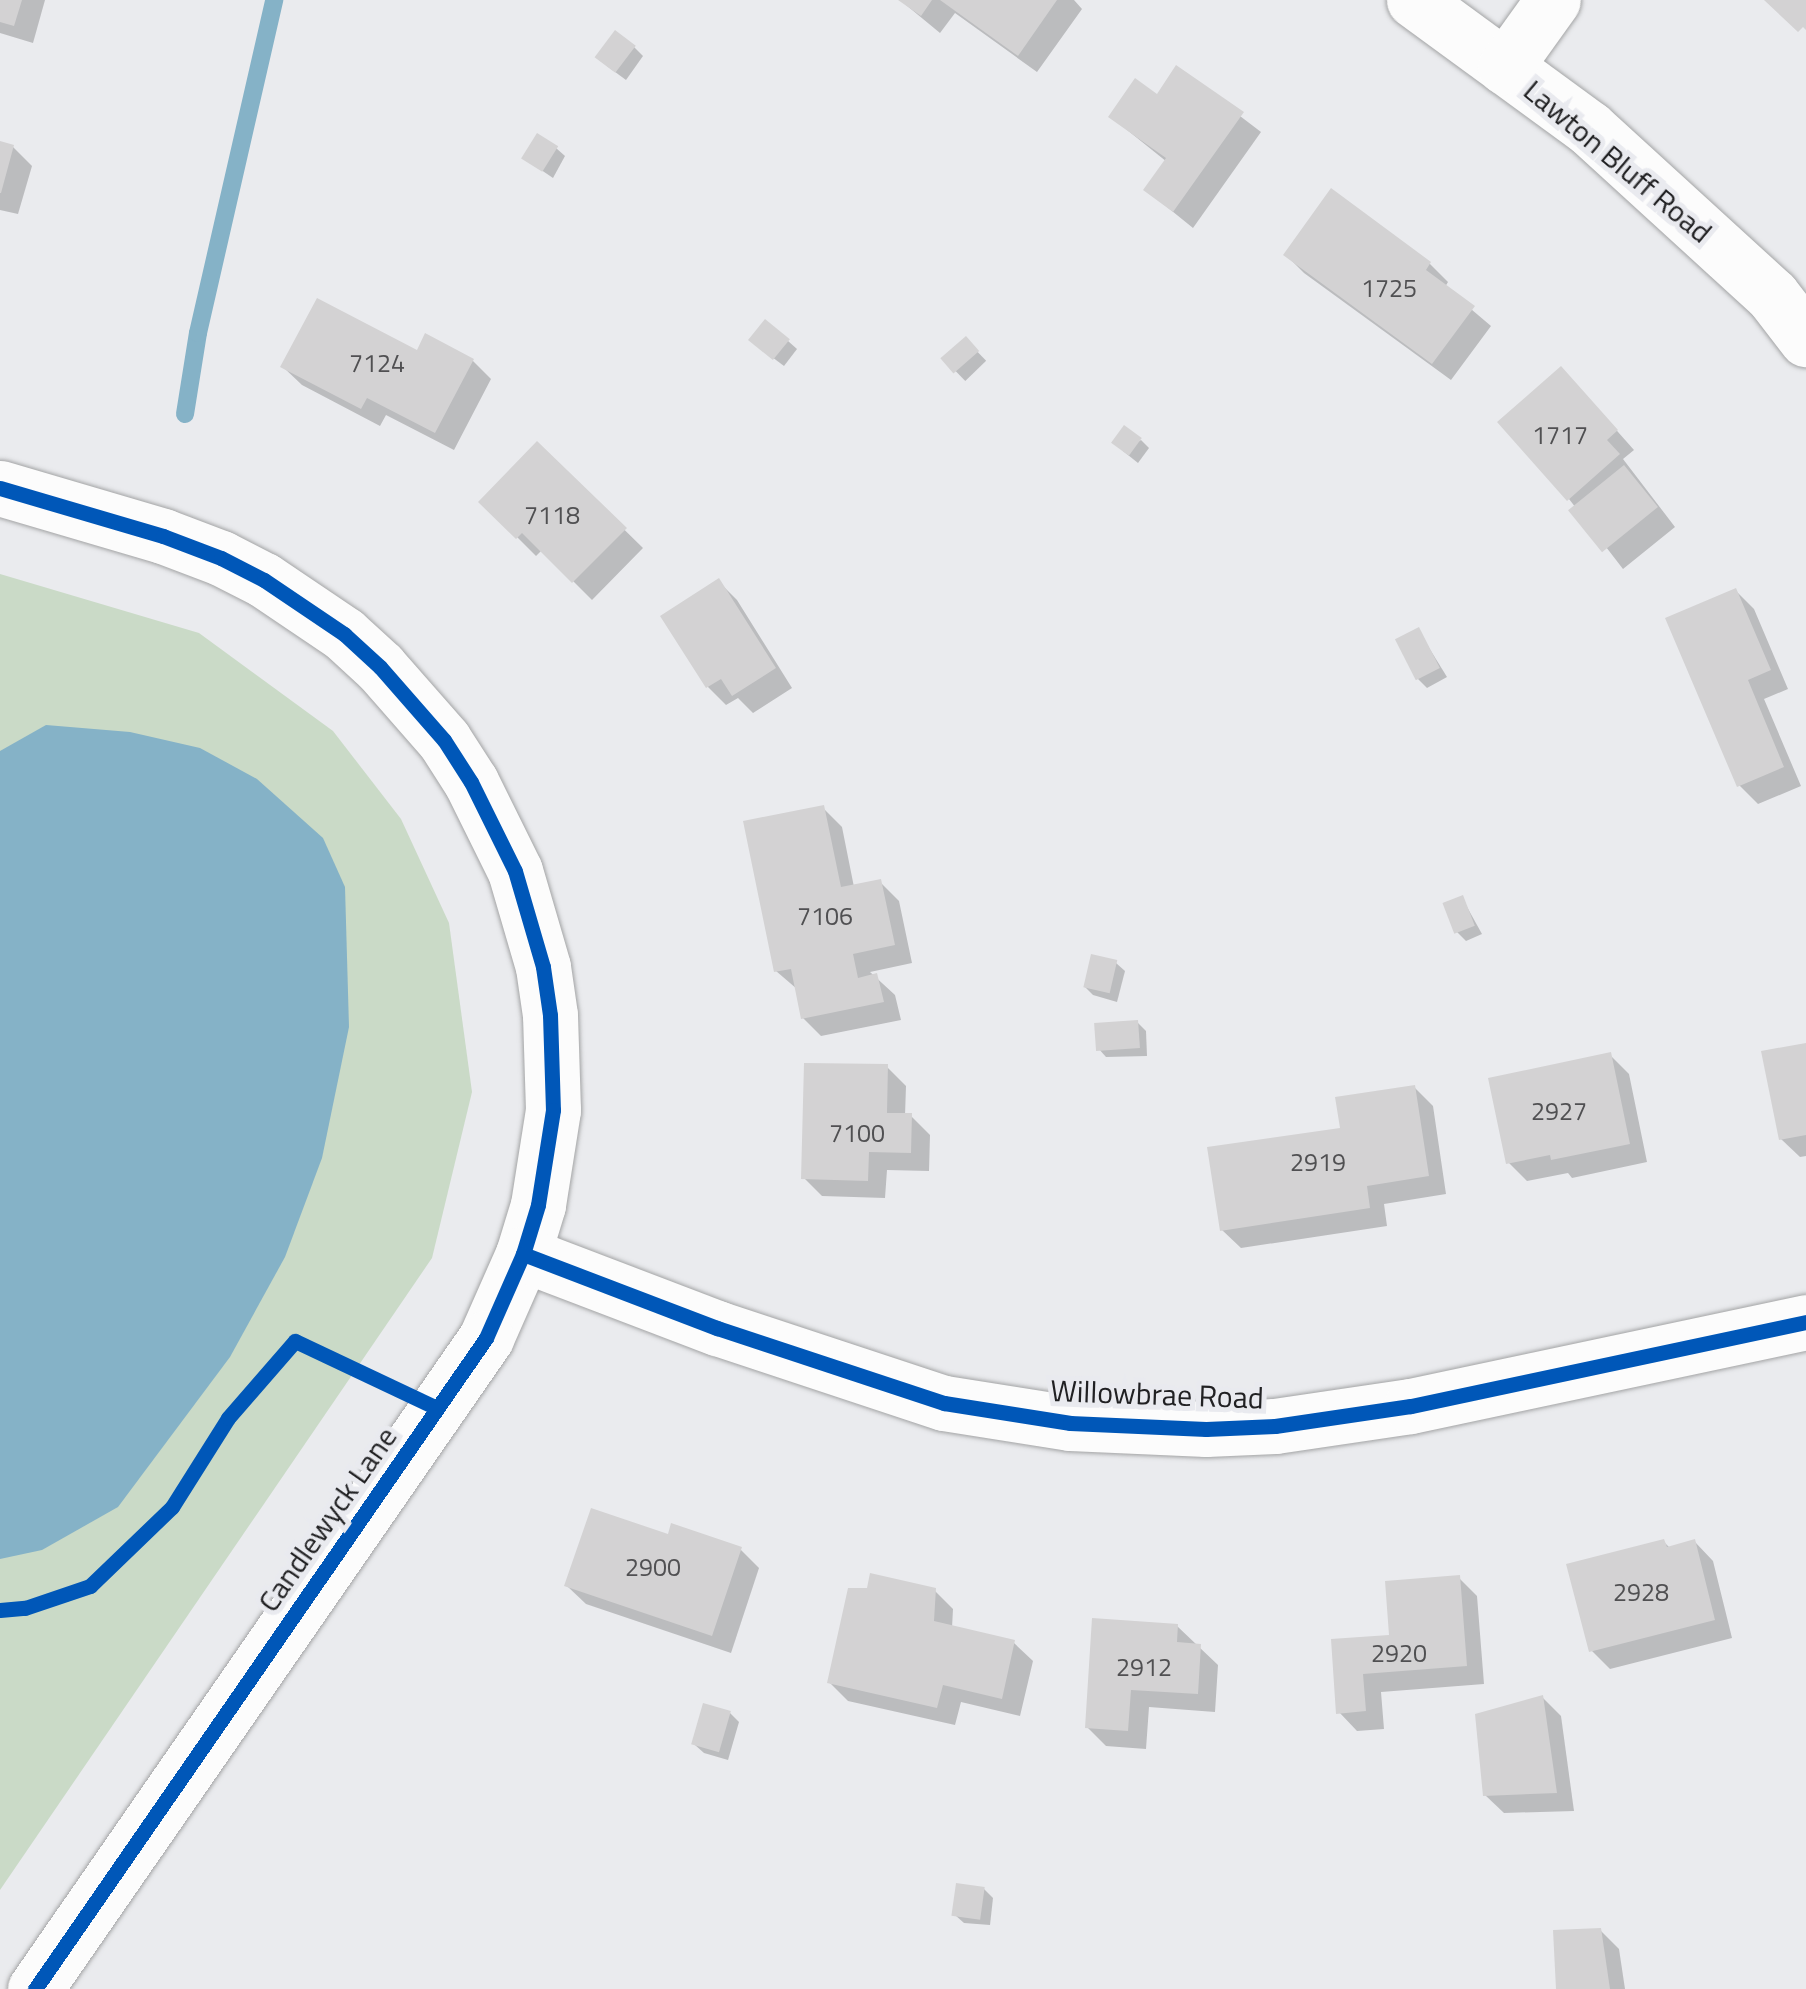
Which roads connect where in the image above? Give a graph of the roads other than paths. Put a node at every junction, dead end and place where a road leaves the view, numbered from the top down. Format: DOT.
graph roads {
  1 [pos="1414,0"];
  2 [pos="1554,0"];
  3 [pos="1505,66"];
  4 [pos="1806,339"];
  5 [pos="0,488"];
  6 [pos="523,1254"];
  7 [pos="1806,1322"];
  8 [pos="35,1989"];
  1 -- 3 [label="street, Lawton Bluff Road"];
  2 -- 3 [label="street"];
  3 -- 4 [label="street, Lawton Bluff Road"];
  5 -- 6 [label="street, Candlewyck Lane"];
  6 -- 7 [label="street, Willowbrae Road"];
  6 -- 8 [label="street, Candlewyck Lane"];
}
